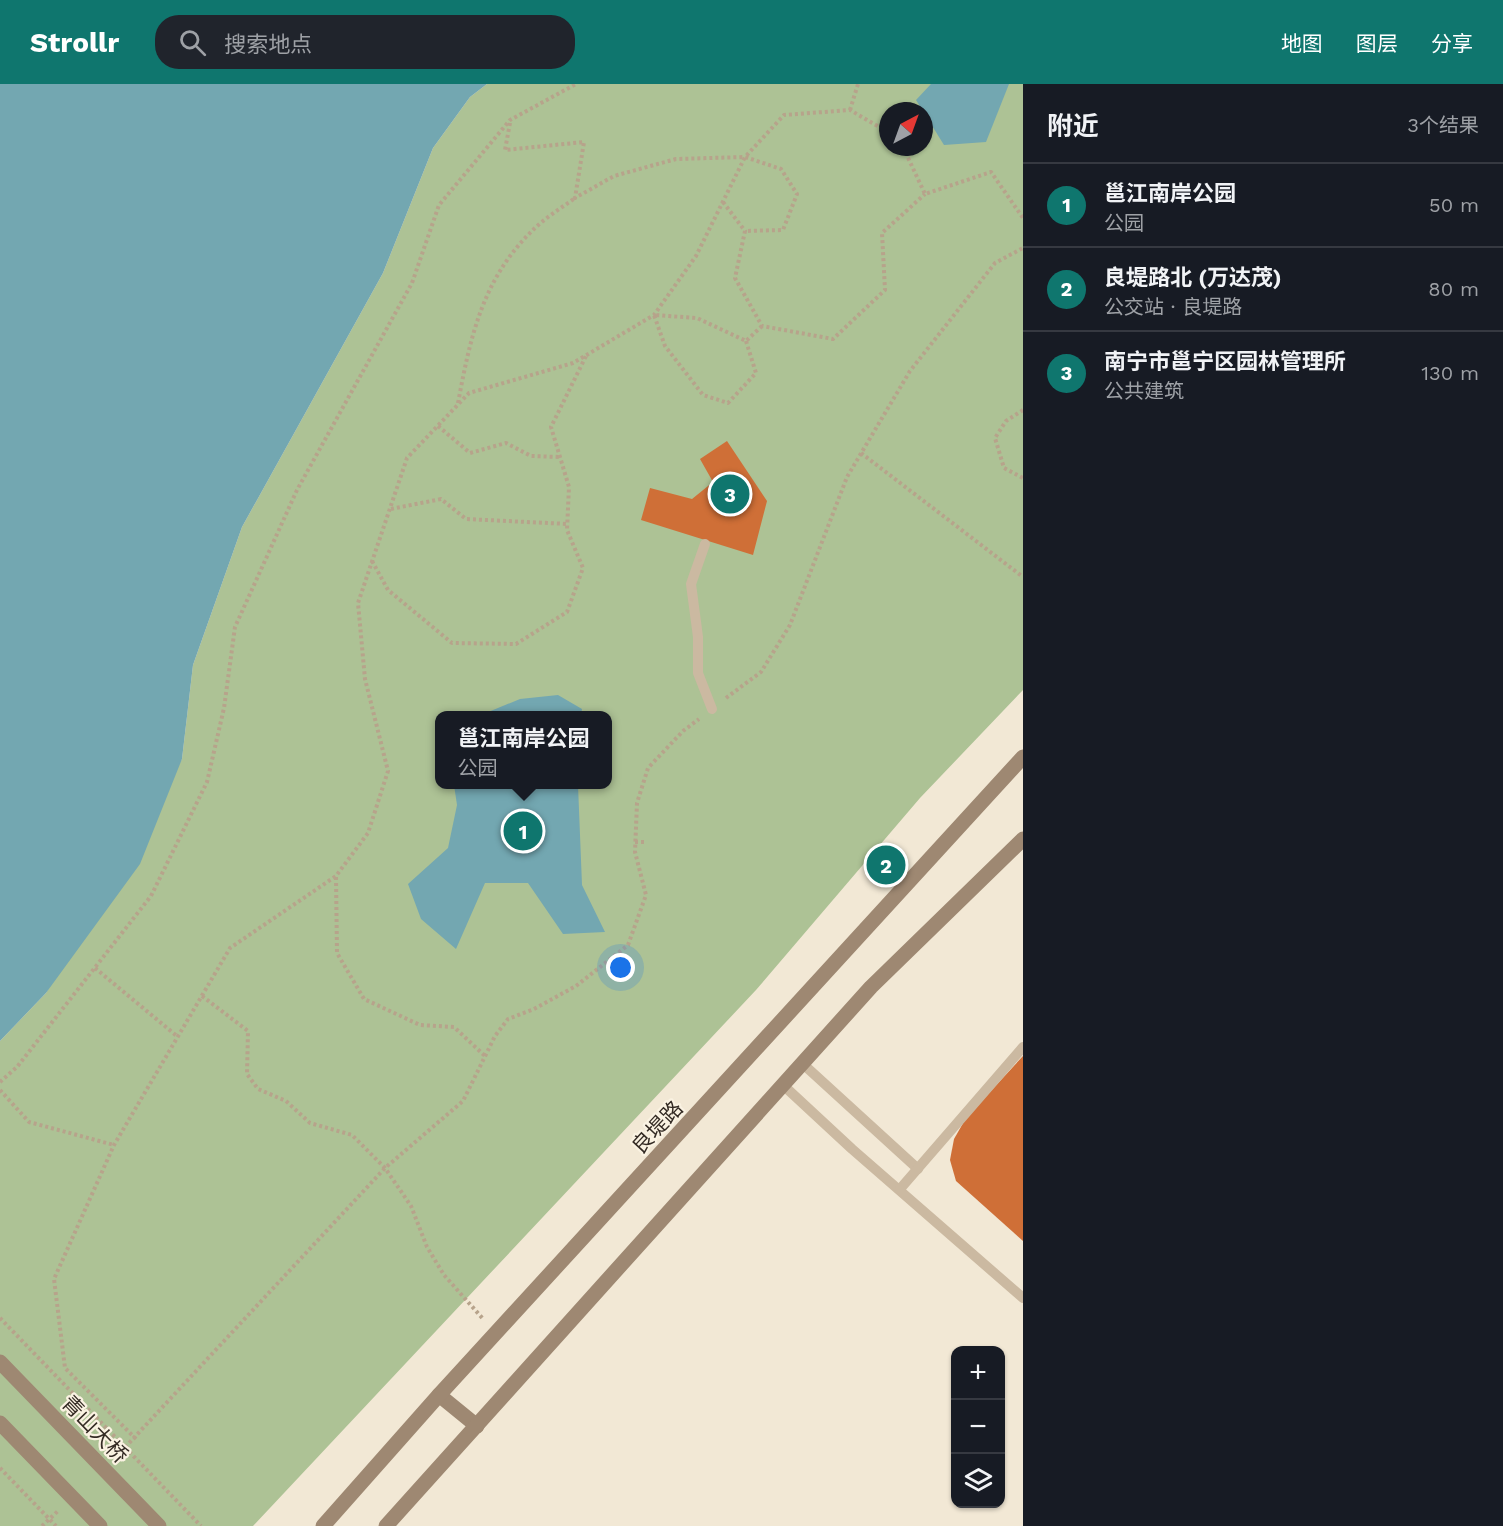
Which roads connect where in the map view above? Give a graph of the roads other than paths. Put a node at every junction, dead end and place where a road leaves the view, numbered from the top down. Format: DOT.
graph roads {
  1 [pos="705,544"];
  2 [pos="712,709"];
  3 [pos="1023,757"];
  4 [pos="1023,838"];
  5 [pos="1023,1047"];
  6 [pos="803,1064"];
  7 [pos="783,1085"];
  8 [pos="918,1169"];
  9 [pos="900,1189"];
  10 [pos="1023,1298"];
  11 [pos="0,1362"];
  12 [pos="439,1395"];
  13 [pos="0,1423"];
  14 [pos="477,1426"];
  15 [pos="100,1526"];
  16 [pos="159,1526"];
  17 [pos="323,1526"];
  18 [pos="386,1526"];
  1 -- 2 [label="lane"];
  3 -- 12 [label="main road, 良堤路"];
  4 -- 6 [label="main road"];
  5 -- 8 [label="lane"];
  6 -- 7 [label="main road"];
  6 -- 8 [label="lane"];
  7 -- 9 [label="lane"];
  7 -- 14 [label="main road"];
  8 -- 9 [label="lane"];
  9 -- 10 [label="lane"];
  11 -- 16 [label="main road, 青山大桥, bridge"];
  12 -- 14 [label="main road"];
  12 -- 17 [label="main road, 良堤路"];
  13 -- 15 [label="main road, bridge"];
  14 -- 18 [label="main road"];
}
